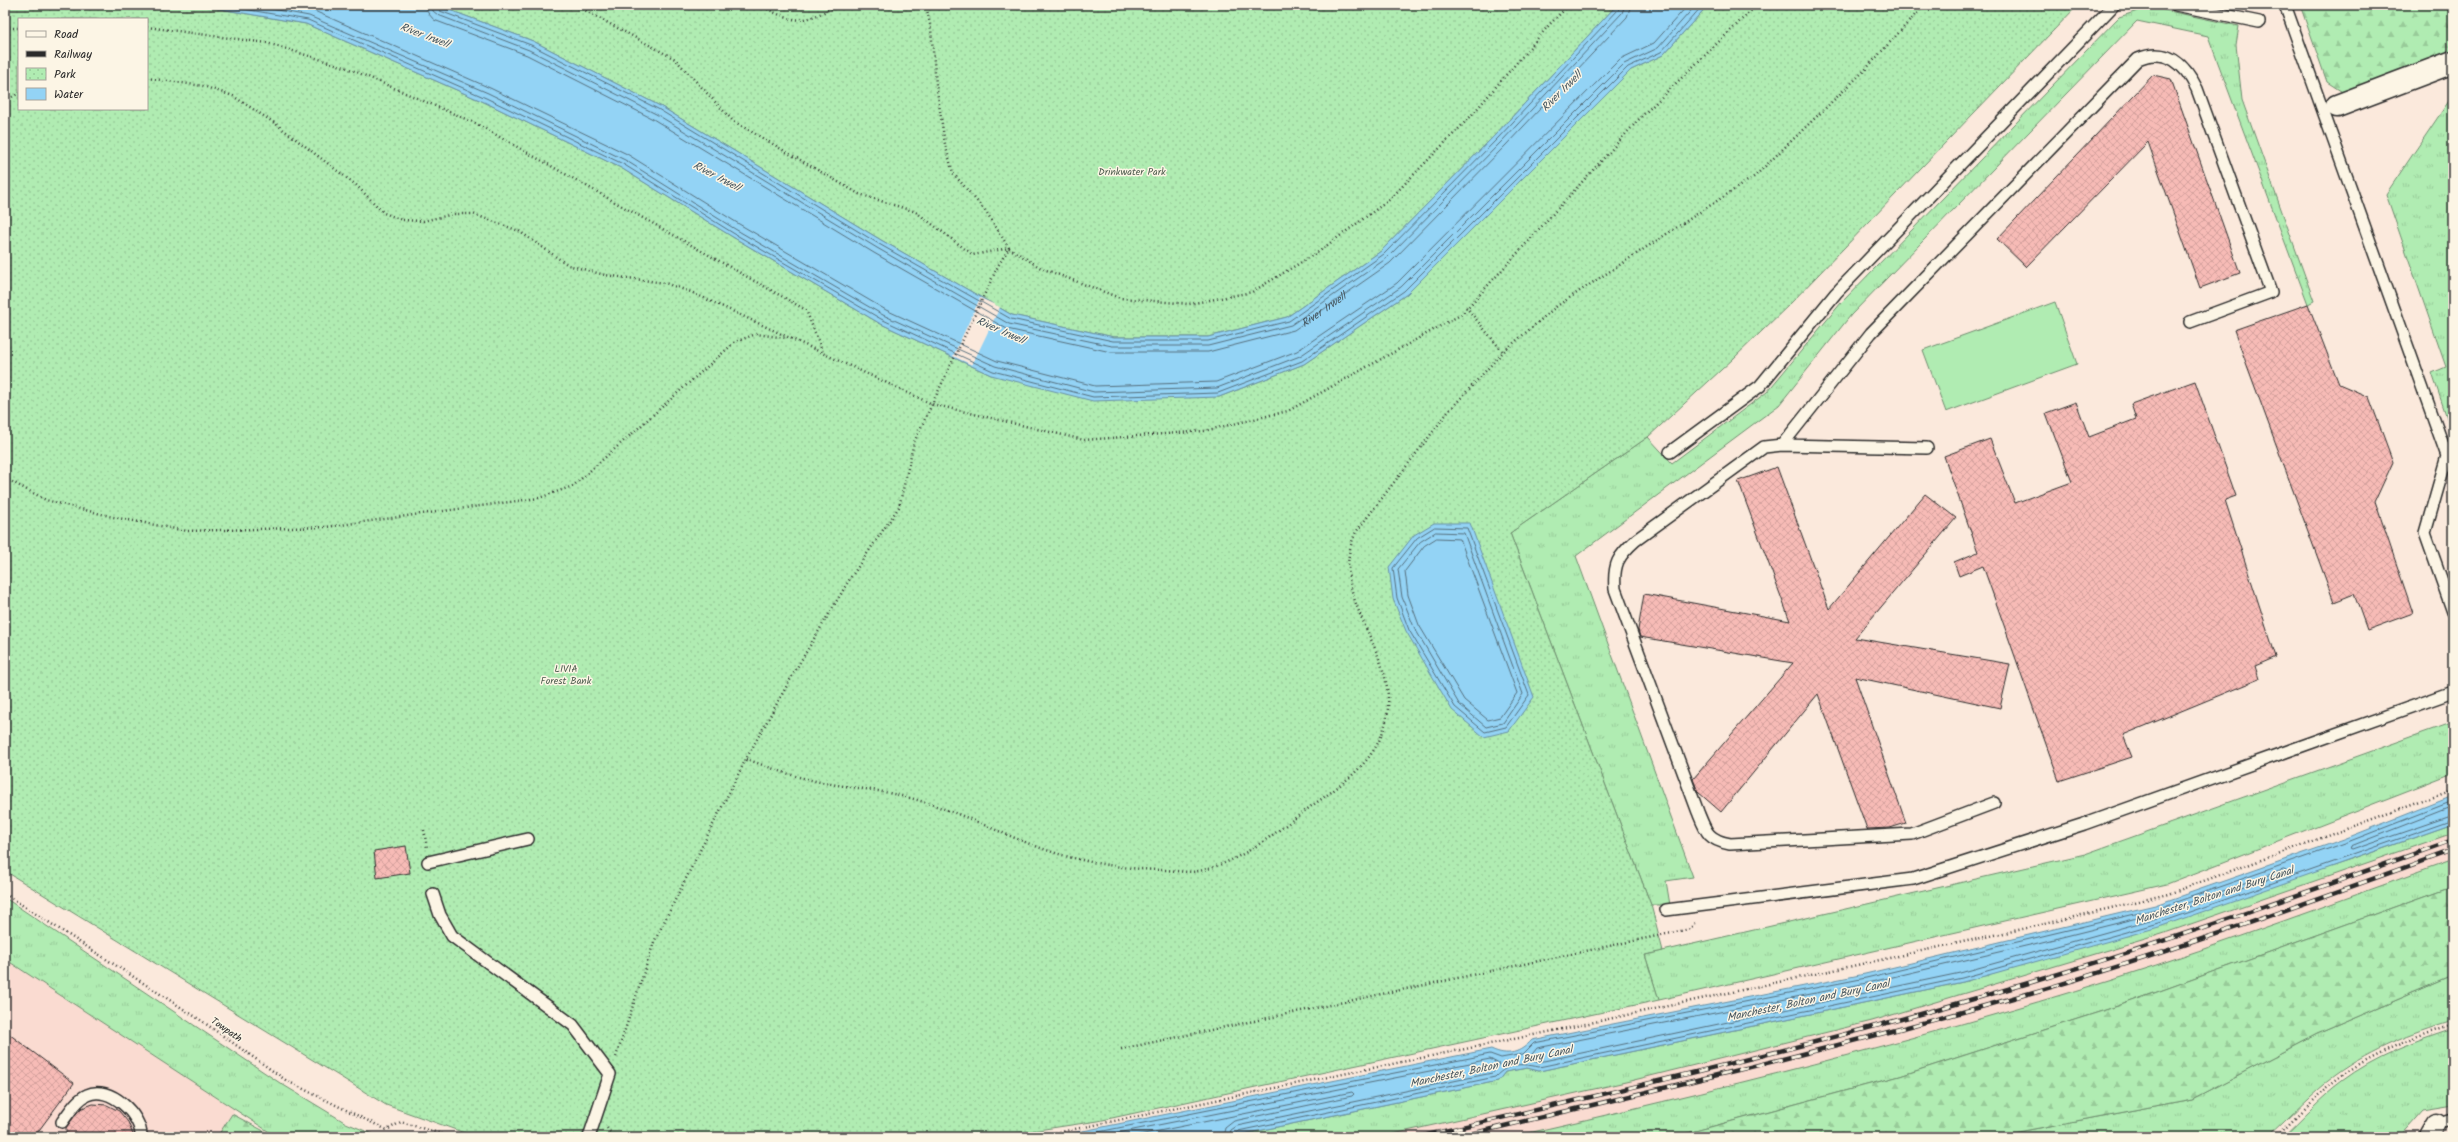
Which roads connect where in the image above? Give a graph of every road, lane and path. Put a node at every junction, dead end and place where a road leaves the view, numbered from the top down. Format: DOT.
graph roads {
  1 [pos="575,5"];
  2 [pos="760,5"];
  3 [pos="838,5"];
  4 [pos="926,5"];
  5 [pos="1569,5"];
  6 [pos="1757,5"];
  7 [pos="1924,5"];
  8 [pos="2114,5"];
  9 [pos="2176,5"];
  10 [pos="2285,5"];
  11 [pos="2259,22"];
  12 [pos="148,27"];
  13 [pos="5,28"];
  14 [pos="18,28"];
  15 [pos="2453,62"];
  16 [pos="148,78"];
  17 [pos="18,94"];
  18 [pos="5,101"];
  19 [pos="2337,106"];
  20 [pos="1009,248"];
  21 [pos="1466,307"];
  22 [pos="2190,322"];
  23 [pos="788,338"];
  24 [pos="1503,352"];
  25 [pos="823,354"];
  26 [pos="932,404"];
  27 [pos="1782,445"];
  28 [pos="1927,448"];
  29 [pos="1670,452"];
  30 [pos="5,478"];
  31 [pos="2453,612"];
  32 [pos="2453,692"];
  33 [pos="746,759"];
  34 [pos="2453,790"];
  35 [pos="1994,803"];
  36 [pos="528,839"];
  37 [pos="428,862"];
  38 [pos="5,894"];
  39 [pos="433,894"];
  40 [pos="1708,905"];
  41 [pos="1666,910"];
  42 [pos="2453,1025"];
  43 [pos="1121,1049"];
  44 [pos="610,1074"];
  45 [pos="62,1122"];
  46 [pos="141,1137"];
  47 [pos="452,1137"];
  48 [pos="589,1137"];
  49 [pos="1036,1137"];
  50 [pos="2274,1137"];
  1 -- 20 [label="path"];
  2 -- 3 [label="path"];
  4 -- 20 [label="path"];
  5 -- 20 [label="path"];
  6 -- 21 [label="path"];
  7 -- 24 [label="path"];
  8 -- 29 [label="lane"];
  9 -- 11 [label="lane"];
  10 -- 31 [label="lane"];
  12 -- 25 [label="path"];
  13 -- 14 [label="path"];
  15 -- 19 [label="street"];
  16 -- 23 [label="path"];
  17 -- 18 [label="path"];
  20 -- 26 [label="path"];
  21 -- 24 [label="path"];
  21 -- 26 [label="path"];
  22 -- 27 [label="lane"];
  23 -- 25 [label="path"];
  23 -- 30 [label="path"];
  24 -- 33 [label="path"];
  25 -- 26 [label="path"];
  26 -- 33 [label="path"];
  27 -- 28 [label="lane"];
  27 -- 35 [label="lane"];
  32 -- 40 [label="lane"];
  33 -- 44 [label="path"];
  34 -- 49 [label="path"];
  36 -- 37 [label="lane"];
  38 -- 47 [label="path, Towpath"];
  39 -- 44 [label="lane"];
  40 -- 41 [label="lane"];
  40 -- 43 [label="path"];
  42 -- 50 [label="path"];
  44 -- 48 [label="lane"];
  45 -- 46 [label="lane"];
}
